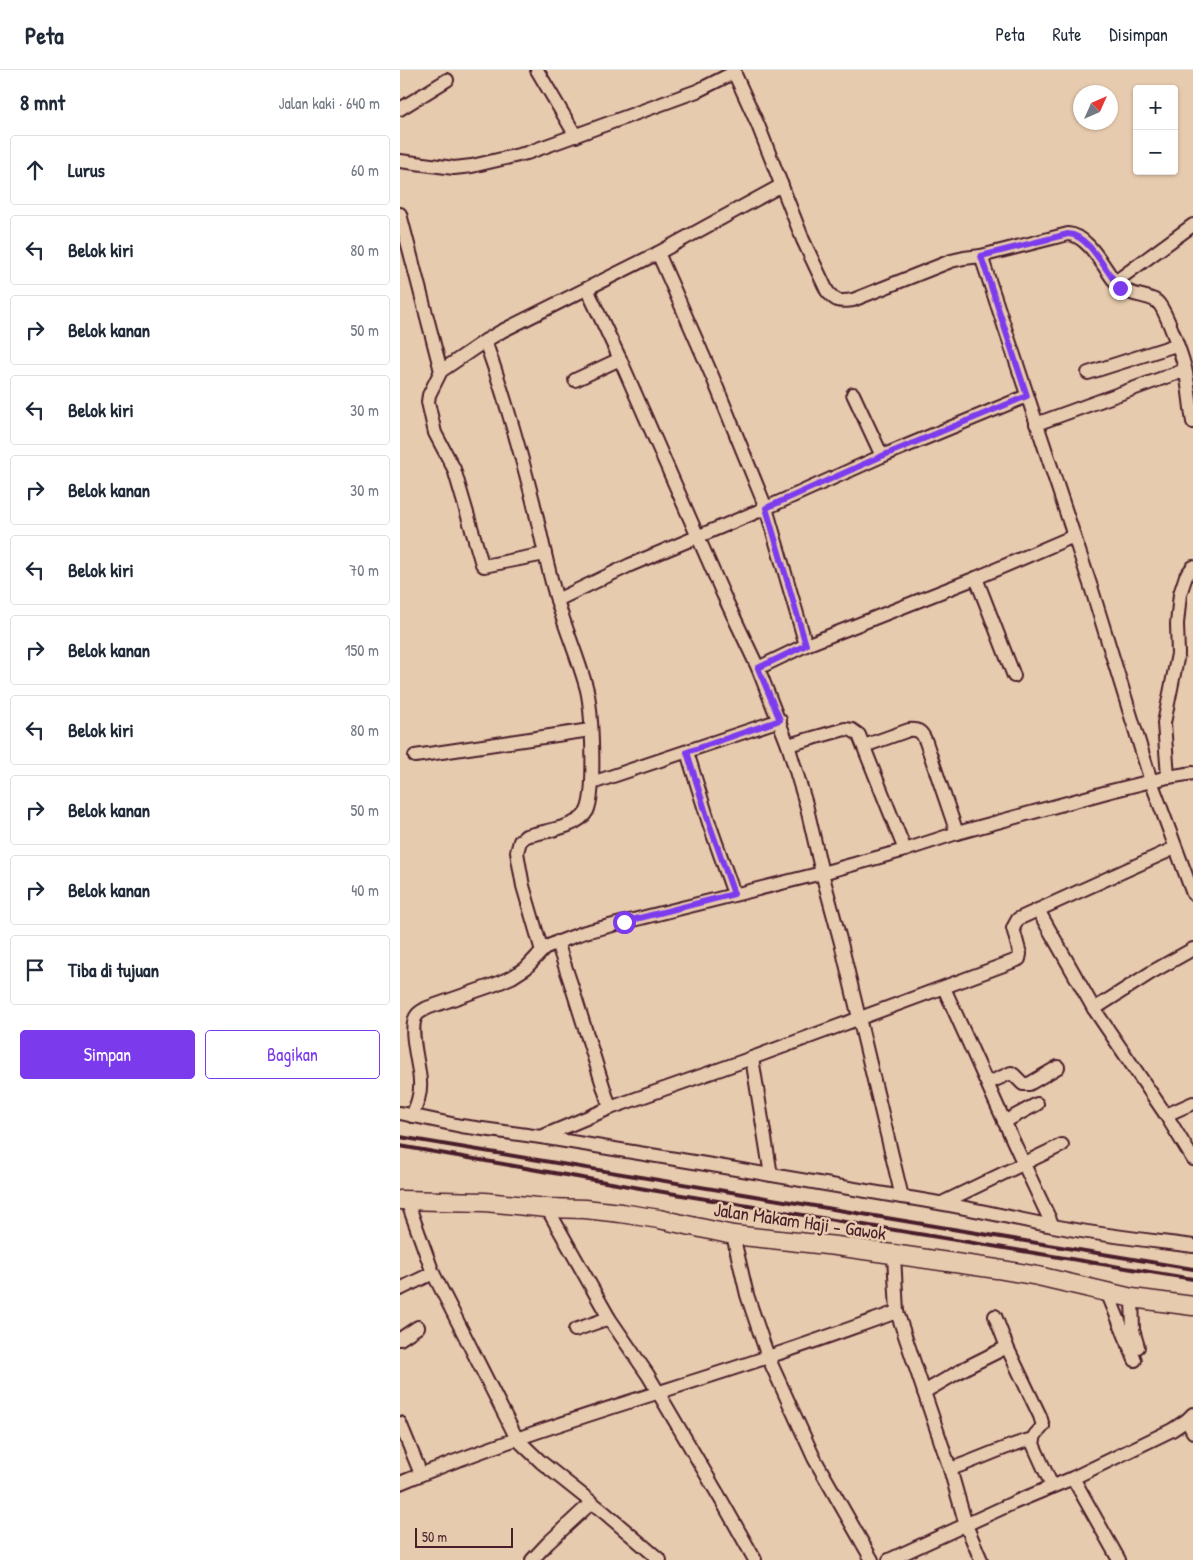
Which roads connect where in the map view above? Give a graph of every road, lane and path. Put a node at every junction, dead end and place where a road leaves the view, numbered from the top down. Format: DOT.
graph roads {
  1 [pos="537,70"];
  2 [pos="734,71"];
  3 [pos="447,80"];
  4 [pos="400,109"];
  5 [pos="576,136"];
  6 [pos="400,161"];
  7 [pos="782,185"];
  8 [pos="400,214"];
  9 [pos="1193,225"];
  10 [pos="658,253"];
  11 [pos="981,256"];
  12 [pos="1115,282"];
  13 [pos="587,289"];
  14 [pos="485,341"];
  15 [pos="1176,345"];
  16 [pos="620,359"];
  17 [pos="1185,370"];
  18 [pos="441,371"];
  19 [pos="1088,373"];
  20 [pos="575,380"];
  21 [pos="853,394"];
  22 [pos="1027,396"];
  23 [pos="1193,422"];
  24 [pos="1036,424"];
  25 [pos="882,456"];
  26 [pos="766,508"];
  27 [pos="698,536"];
  28 [pos="1074,536"];
  29 [pos="545,554"];
  30 [pos="1193,567"];
  31 [pos="976,578"];
  32 [pos="557,600"];
  33 [pos="806,645"];
  34 [pos="758,668"];
  35 [pos="1014,676"];
  36 [pos="780,720"];
  37 [pos="590,730"];
  38 [pos="788,745"];
  39 [pos="864,746"];
  40 [pos="687,752"];
  41 [pos="415,756"];
  42 [pos="1193,773"];
  43 [pos="1168,777"];
  44 [pos="1151,782"];
  45 [pos="592,783"];
  46 [pos="957,833"];
  47 [pos="1175,848"];
  48 [pos="905,850"];
  49 [pos="822,873"];
  50 [pos="734,894"];
  51 [pos="1193,894"];
  52 [pos="1038,910"];
  53 [pos="556,942"];
  54 [pos="1193,949"];
  55 [pos="542,951"];
  56 [pos="944,988"];
  57 [pos="1094,1009"];
  58 [pos="859,1018"];
  59 [pos="752,1058"];
  60 [pos="1058,1067"];
  61 [pos="988,1083"];
  62 [pos="1193,1103"];
  63 [pos="1037,1104"];
  64 [pos="610,1108"];
  65 [pos="406,1114"];
  66 [pos="1166,1115"];
  67 [pos="1004,1122"];
  68 [pos="541,1137"];
  69 [pos="1062,1145"];
  70 [pos="1193,1159"];
  71 [pos="1023,1164"];
  72 [pos="771,1175"];
  73 [pos="902,1197"];
  74 [pos="403,1200"];
  75 [pos="942,1203"];
  76 [pos="547,1208"];
  77 [pos="1053,1226"];
  78 [pos="733,1235"];
  79 [pos="1193,1246"];
  80 [pos="894,1255"];
  81 [pos="433,1273"];
  82 [pos="400,1289"];
  83 [pos="1107,1292"];
  84 [pos="1132,1298"];
  85 [pos="1193,1306"];
  86 [pos="897,1312"];
  87 [pos="995,1316"];
  88 [pos="610,1318"];
  89 [pos="418,1327"];
  90 [pos="575,1330"];
  91 [pos="400,1339"];
  92 [pos="1006,1347"];
  93 [pos="1138,1347"];
  94 [pos="768,1357"];
  95 [pos="1135,1360"];
  96 [pos="658,1392"];
  97 [pos="924,1392"];
  98 [pos="1190,1417"];
  99 [pos="400,1423"];
  100 [pos="1193,1432"];
  101 [pos="517,1439"];
  102 [pos="1033,1439"];
  103 [pos="950,1470"];
  104 [pos="421,1474"];
  105 [pos="1073,1478"];
  106 [pos="400,1483"];
  107 [pos="1052,1486"];
  108 [pos="591,1503"];
  109 [pos="966,1525"];
  110 [pos="532,1560"];
  111 [pos="660,1560"];
  112 [pos="755,1560"];
  113 [pos="872,1560"];
  114 [pos="889,1560"];
  115 [pos="981,1560"];
  116 [pos="1119,1560"];
  1 -- 5 [label="street"];
  2 -- 5 [label="street"];
  2 -- 7 [label="street"];
  3 -- 4 [label="street"];
  5 -- 6 [label="street"];
  7 -- 10 [label="street"];
  7 -- 11 [label="street"];
  8 -- 18 [label="street"];
  9 -- 12 [label="street"];
  10 -- 13 [label="street"];
  10 -- 26 [label="street"];
  11 -- 12 [label="street"];
  11 -- 22 [label="street"];
  12 -- 15 [label="street"];
  13 -- 14 [label="street"];
  13 -- 16 [label="street"];
  14 -- 18 [label="street"];
  14 -- 29 [label="street"];
  15 -- 17 [label="street"];
  15 -- 19 [label="street"];
  16 -- 20 [label="street"];
  16 -- 27 [label="street"];
  17 -- 23 [label="street"];
  17 -- 24 [label="street"];
  18 -- 29 [label="street"];
  21 -- 25 [label="street"];
  22 -- 24 [label="street"];
  22 -- 25 [label="street"];
  24 -- 28 [label="street"];
  25 -- 26 [label="street"];
  26 -- 27 [label="street"];
  26 -- 33 [label="street"];
  27 -- 32 [label="street"];
  27 -- 34 [label="street"];
  28 -- 31 [label="street"];
  28 -- 44 [label="street"];
  29 -- 32 [label="street"];
  30 -- 43 [label="street"];
  31 -- 33 [label="street"];
  31 -- 35 [label="street"];
  32 -- 37 [label="street"];
  33 -- 34 [label="street"];
  34 -- 36 [label="street"];
  36 -- 38 [label="street"];
  36 -- 40 [label="street"];
  37 -- 41 [label="street"];
  37 -- 45 [label="street"];
  38 -- 39 [label="street"];
  38 -- 49 [label="street"];
  39 -- 46 [label="street"];
  39 -- 48 [label="street"];
  40 -- 45 [label="street"];
  40 -- 50 [label="street"];
  42 -- 43 [label="street"];
  43 -- 44 [label="street"];
  44 -- 46 [label="street"];
  44 -- 47 [label="street"];
  45 -- 55 [label="street"];
  46 -- 48 [label="street"];
  47 -- 51 [label="street"];
  47 -- 52 [label="street"];
  48 -- 49 [label="street"];
  49 -- 50 [label="street"];
  49 -- 58 [label="street"];
  50 -- 53 [label="street"];
  52 -- 56 [label="street"];
  52 -- 57 [label="street"];
  53 -- 55 [label="street"];
  53 -- 64 [label="street"];
  54 -- 57 [label="street"];
  55 -- 65 [label="street"];
  56 -- 58 [label="street"];
  56 -- 61 [label="street"];
  57 -- 66 [label="street"];
  58 -- 59 [label="street"];
  58 -- 73 [label="street"];
  59 -- 64 [label="street"];
  59 -- 72 [label="street"];
  60 -- 61 [label="street"];
  61 -- 67 [label="street"];
  62 -- 66 [label="street"];
  63 -- 67 [label="street"];
  64 -- 68 [label="street"];
  65 -- 68 [label="street"];
  66 -- 70 [label="street"];
  67 -- 71 [label="street"];
  68 -- 72 [label="street"];
  69 -- 71 [label="street"];
  71 -- 75 [label="street"];
  71 -- 77 [label="street"];
  72 -- 73 [label="street"];
  73 -- 75 [label="street"];
  74 -- 76 [label="street, Jalan Makam Haji - Gawok"];
  74 -- 81 [label="street"];
  75 -- 77 [label="street"];
  76 -- 78 [label="street, Jalan Makam Haji - Gawok"];
  76 -- 88 [label="street"];
  77 -- 79 [label="street"];
  78 -- 80 [label="street, Jalan Makam Haji - Gawok"];
  78 -- 94 [label="street"];
  80 -- 83 [label="street, Jalan Makam Haji - Gawok"];
  80 -- 86 [label="street"];
  81 -- 82 [label="street"];
  81 -- 101 [label="street"];
  83 -- 84 [label="street, Jalan Makam Haji - Gawok"];
  83 -- 95 [label="street"];
  84 -- 85 [label="street, Jalan Makam Haji - Gawok"];
  84 -- 93 [label="street"];
  86 -- 94 [label="street"];
  86 -- 97 [label="street"];
  87 -- 92 [label="street"];
  88 -- 90 [label="street"];
  88 -- 96 [label="street"];
  89 -- 91 [label="street"];
  92 -- 97 [label="street"];
  92 -- 102 [label="street"];
  94 -- 96 [label="street"];
  94 -- 113 [label="street"];
  96 -- 101 [label="street"];
  96 -- 112 [label="street"];
  97 -- 103 [label="street"];
  98 -- 100 [label="street"];
  98 -- 105 [label="street"];
  99 -- 104 [label="street"];
  101 -- 104 [label="street"];
  101 -- 108 [label="street"];
  102 -- 103 [label="street"];
  102 -- 107 [label="street"];
  103 -- 109 [label="street"];
  104 -- 106 [label="street"];
  105 -- 107 [label="street"];
  105 -- 116 [label="street"];
  107 -- 109 [label="street"];
  108 -- 110 [label="street"];
  108 -- 111 [label="street"];
  109 -- 114 [label="street"];
  109 -- 115 [label="street"];
}
